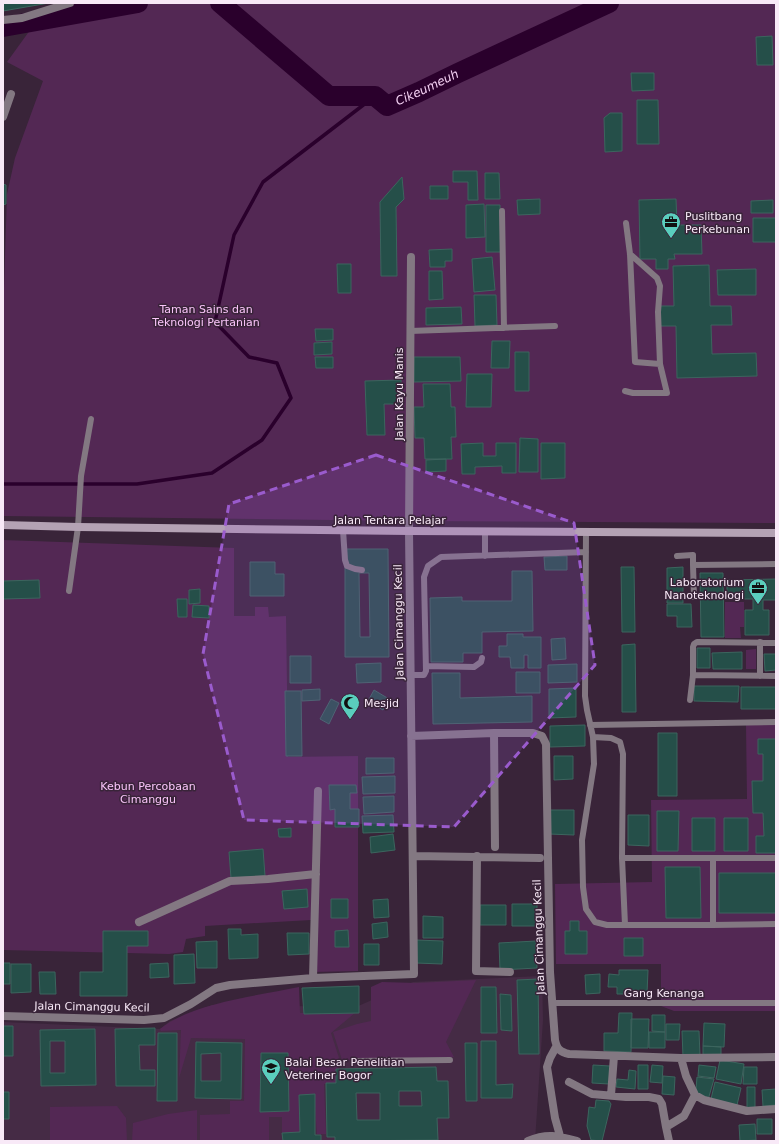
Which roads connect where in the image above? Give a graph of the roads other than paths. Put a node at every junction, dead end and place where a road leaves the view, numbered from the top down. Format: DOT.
graph roads {
  1 [pos="70,3"];
  2 [pos="3,20"];
  3 [pos="11,94"];
  4 [pos="3,117"];
  5 [pos="502,211"];
  6 [pos="626,223"];
  7 [pos="630,254"];
  8 [pos="411,257"];
  9 [pos="555,326"];
  10 [pos="504,328"];
  11 [pos="410,331"];
  12 [pos="660,364"];
  13 [pos="624,391"];
  14 [pos="91,419"];
  15 [pos="3,525"];
  16 [pos="78,527"];
  17 [pos="343,530"];
  18 [pos="409,531"];
  19 [pos="485,531"];
  20 [pos="586,532"];
  21 [pos="776,533"];
  22 [pos="586,552"];
  23 [pos="485,556"];
  24 [pos="677,556"];
  25 [pos="693,564"];
  26 [pos="776,564"];
  27 [pos="362,570"];
  28 [pos="69,591"];
  29 [pos="694,597"];
  30 [pos="760,642"];
  31 [pos="776,643"];
  32 [pos="482,658"];
  33 [pos="426,666"];
  34 [pos="410,675"];
  35 [pos="693,675"];
  36 [pos="760,676"];
  37 [pos="776,676"];
  38 [pos="690,700"];
  39 [pos="776,722"];
  40 [pos="590,725"];
  41 [pos="494,732"];
  42 [pos="411,736"];
  43 [pos="593,737"];
  44 [pos="318,791"];
  45 [pos="495,847"];
  46 [pos="413,856"];
  47 [pos="477,856"];
  48 [pos="540,858"];
  49 [pos="622,858"];
  50 [pos="776,858"];
  51 [pos="713,859"];
  52 [pos="316,874"];
  53 [pos="139,922"];
  54 [pos="713,924"];
  55 [pos="776,924"];
  56 [pos="625,925"];
  57 [pos="510,972"];
  58 [pos="312,978"];
  59 [pos="552,1003"];
  60 [pos="776,1003"];
  61 [pos="3,1016"];
  62 [pos="556,1048"];
  63 [pos="614,1056"];
  64 [pos="776,1056"];
  65 [pos="681,1058"];
  66 [pos="450,1060"];
  67 [pos="356,1061"];
  68 [pos="569,1082"];
  69 [pos="695,1095"];
  70 [pos="612,1096"];
  71 [pos="776,1109"];
  72 [pos="666,1127"];
  73 [pos="560,1136"];
  74 [pos="528,1141"];
  75 [pos="577,1141"];
  76 [pos="669,1141"];
  1 -- 2 [label="street"];
  3 -- 4 [label="street"];
  5 -- 10 [label="lane"];
  6 -- 7 [label="lane"];
  7 -- 12 [label="lane"];
  7 -- 12 [label="lane"];
  8 -- 11 [label="street, Jalan Kayu Manis"];
  9 -- 10 [label="lane"];
  10 -- 11 [label="lane"];
  11 -- 18 [label="street, Jalan Kayu Manis"];
  12 -- 13 [label="lane"];
  14 -- 16 [label="lane"];
  15 -- 16 [label="main road, Jalan Tentara Pelajar"];
  16 -- 17 [label="main road, Jalan Tentara Pelajar"];
  16 -- 28 [label="lane"];
  17 -- 18 [label="main road, Jalan Tentara Pelajar"];
  17 -- 27 [label="lane"];
  18 -- 19 [label="main road, Jalan Tentara Pelajar"];
  18 -- 34 [label="street, Jalan Cimanggu Kecil"];
  19 -- 20 [label="main road, Jalan Tentara Pelajar"];
  19 -- 23 [label="lane"];
  20 -- 21 [label="main road, Jalan Tentara Pelajar"];
  20 -- 22 [label="lane"];
  22 -- 23 [label="lane"];
  22 -- 40 [label="lane"];
  23 -- 33 [label="lane"];
  24 -- 25 [label="lane"];
  25 -- 26 [label="lane"];
  25 -- 29 [label="lane"];
  30 -- 31 [label="lane"];
  30 -- 35 [label="lane"];
  30 -- 36 [label="lane"];
  32 -- 33 [label="lane"];
  33 -- 34 [label="lane"];
  34 -- 42 [label="street, Jalan Cimanggu Kecil"];
  35 -- 36 [label="lane"];
  35 -- 38 [label="lane"];
  36 -- 37 [label="lane"];
  39 -- 40 [label="lane"];
  40 -- 43 [label="lane"];
  41 -- 42 [label="street, Jalan Cimanggu Kecil"];
  41 -- 45 [label="street"];
  41 -- 59 [label="street, Jalan Cimanggu Kecil"];
  42 -- 46 [label="street, Jalan Cimanggu Kecil"];
  43 -- 49 [label="lane"];
  43 -- 56 [label="lane"];
  44 -- 52 [label="street"];
  46 -- 47 [label="street"];
  46 -- 58 [label="street, Jalan Cimanggu Kecil"];
  47 -- 48 [label="street"];
  47 -- 57 [label="street"];
  49 -- 51 [label="lane"];
  49 -- 56 [label="lane"];
  50 -- 51 [label="lane"];
  51 -- 54 [label="lane"];
  52 -- 53 [label="street"];
  52 -- 58 [label="street"];
  54 -- 55 [label="lane"];
  54 -- 56 [label="lane"];
  58 -- 61 [label="street, Jalan Cimanggu Kecil"];
  59 -- 60 [label="lane, Gang Kenanga"];
  59 -- 62 [label="street, Jalan Cimanggu Kecil"];
  62 -- 63 [label="street"];
  62 -- 73 [label="street"];
  63 -- 65 [label="street"];
  63 -- 70 [label="street"];
  64 -- 65 [label="street"];
  65 -- 69 [label="street"];
  66 -- 67 [label="lane"];
  68 -- 70 [label="street"];
  69 -- 71 [label="street"];
  69 -- 72 [label="street"];
  70 -- 72 [label="street"];
  72 -- 76 [label="street"];
  73 -- 74 [label="street"];
  73 -- 75 [label="street"];
}
